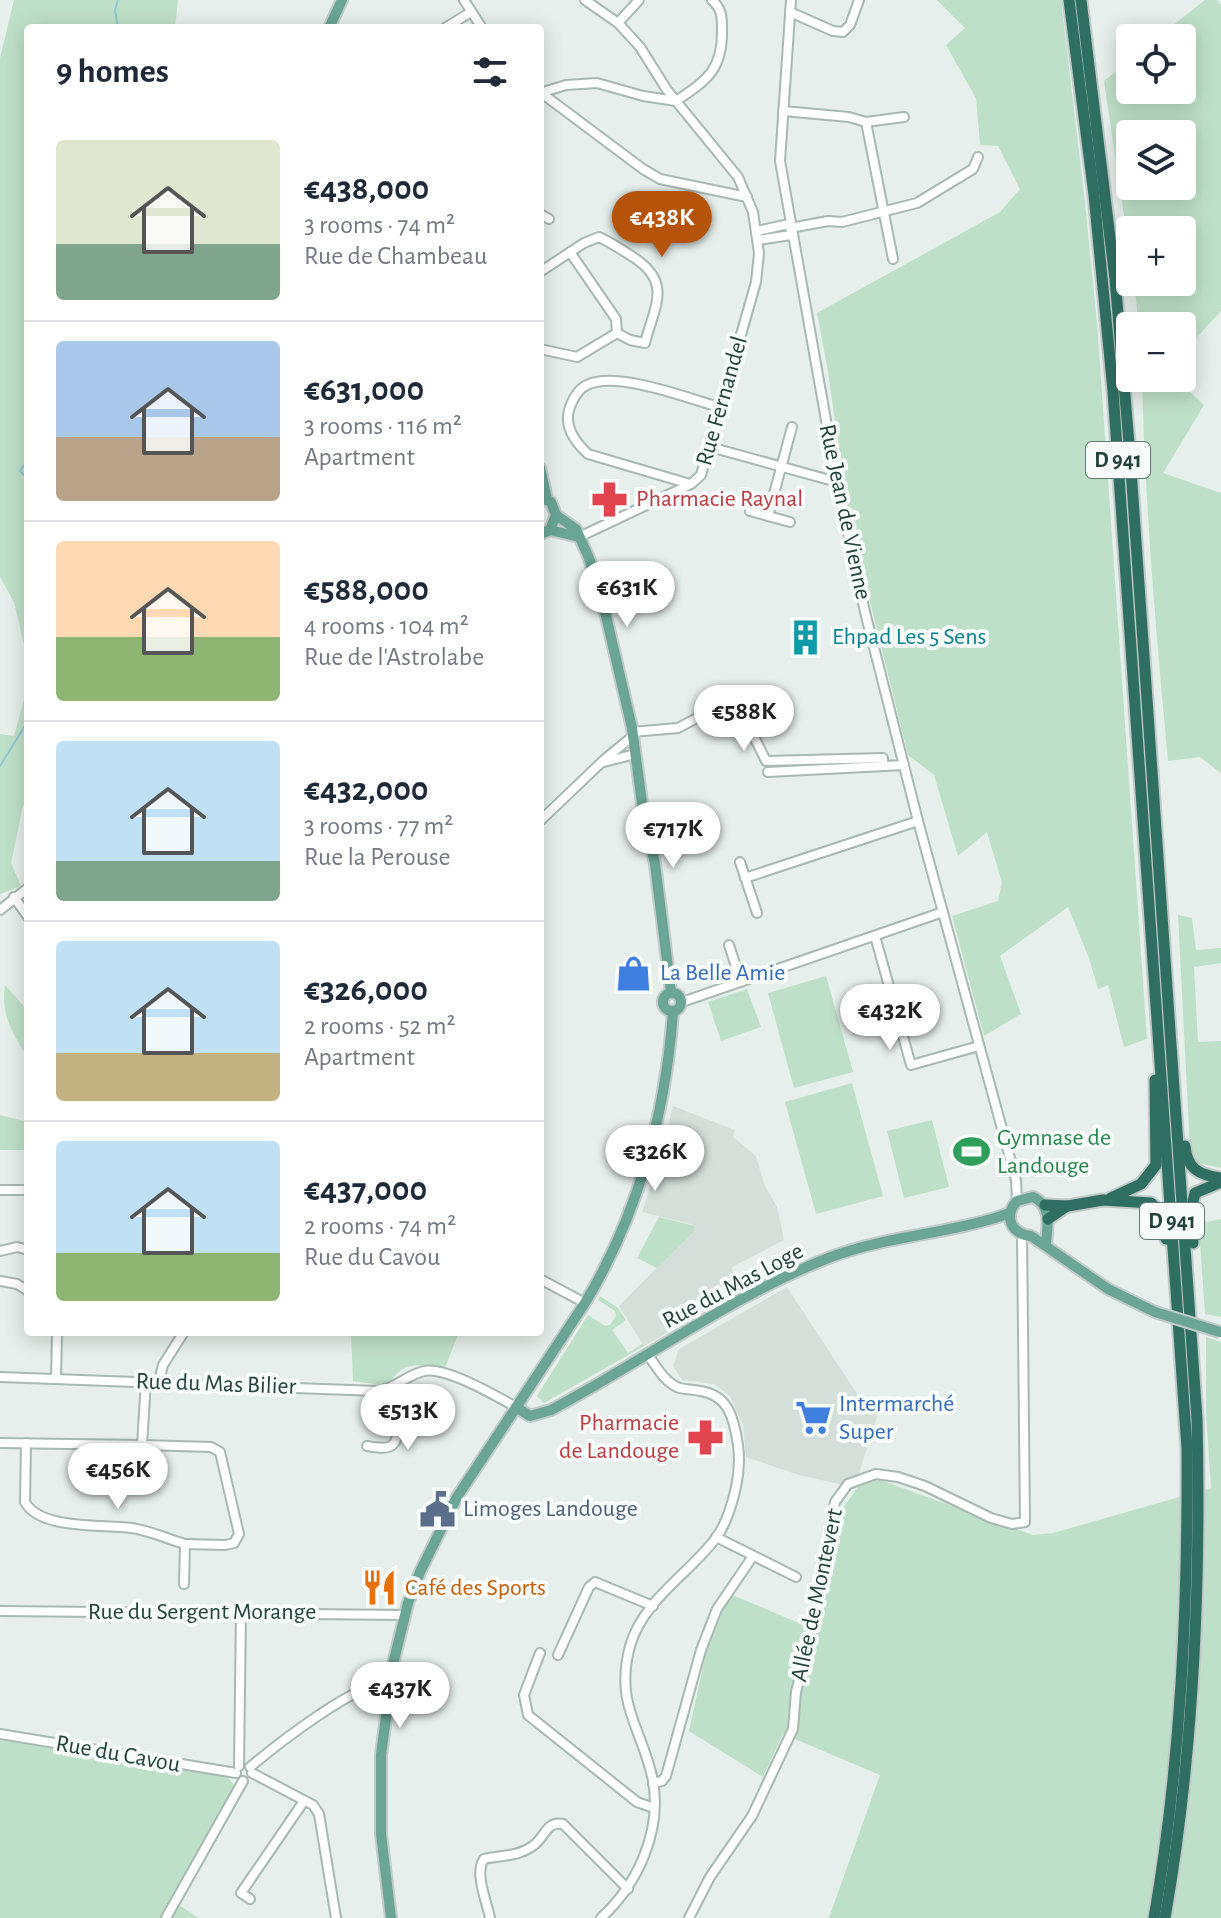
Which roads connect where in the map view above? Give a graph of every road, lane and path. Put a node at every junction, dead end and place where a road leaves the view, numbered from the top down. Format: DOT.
graph roads {
  1 [pos="342,0"];
  2 [pos="464,0"];
  3 [pos="585,0"];
  4 [pos="639,0"];
  5 [pos="712,0"];
  6 [pos="791,0"];
  7 [pos="859,0"];
  8 [pos="1069,0"];
  9 [pos="1081,0"];
  10 [pos="471,12"];
  11 [pos="790,12"];
  12 [pos="618,23"];
  13 [pos="331,24"];
  14 [pos="452,24"];
  15 [pos="479,24"];
  16 [pos="544,91"];
  17 [pos="544,95"];
  18 [pos="676,101"];
  19 [pos="783,111"];
  20 [pos="904,117"];
  21 [pos="866,122"];
  22 [pos="978,157"];
  23 [pos="747,197"];
  24 [pos="883,211"];
  25 [pos="544,216"];
  26 [pos="549,219"];
  27 [pos="790,229"];
  28 [pos="758,235"];
  29 [pos="570,252"];
  30 [pos="893,259"];
  31 [pos="544,269"];
  32 [pos="617,333"];
  33 [pos="544,350"];
  34 [pos="722,408"];
  35 [pos="792,427"];
  36 [pos="710,447"];
  37 [pos="781,467"];
  38 [pos="837,482"];
  39 [pos="691,484"];
  40 [pos="544,498"];
  41 [pos="750,511"];
  42 [pos="556,515"];
  43 [pos="768,516"];
  44 [pos="790,522"];
  45 [pos="544,533"];
  46 [pos="544,534"];
  47 [pos="579,537"];
  48 [pos="633,734"];
  49 [pos="635,754"];
  50 [pos="600,764"];
  51 [pos="904,765"];
  52 [pos="883,766"];
  53 [pos="768,772"];
  54 [pos="544,817"];
  55 [pos="918,821"];
  56 [pos="740,862"];
  57 [pos="745,878"];
  58 [pos="24,891"];
  59 [pos="14,897"];
  60 [pos="0,910"];
  61 [pos="24,911"];
  62 [pos="943,912"];
  63 [pos="757,913"];
  64 [pos="875,936"];
  65 [pos="729,945"];
  66 [pos="741,982"];
  67 [pos="671,992"];
  68 [pos="682,1002"];
  69 [pos="673,1011"];
  70 [pos="1160,1040"];
  71 [pos="979,1046"];
  72 [pos="1175,1092"];
  73 [pos="1016,1180"];
  74 [pos="1221,1180"];
  75 [pos="0,1190"];
  76 [pos="24,1190"];
  77 [pos="1029,1197"];
  78 [pos="1103,1200"];
  79 [pos="1017,1201"];
  80 [pos="1045,1205"];
  81 [pos="1068,1206"];
  82 [pos="1010,1213"];
  83 [pos="985,1222"];
  84 [pos="1047,1222"];
  85 [pos="1022,1232"];
  86 [pos="1046,1245"];
  87 [pos="24,1249"];
  88 [pos="0,1251"];
  89 [pos="0,1281"];
  90 [pos="544,1281"];
  91 [pos="24,1288"];
  92 [pos="1188,1290"];
  93 [pos="585,1303"];
  94 [pos="1220,1332"];
  95 [pos="57,1336"];
  96 [pos="181,1336"];
  97 [pos="648,1355"];
  98 [pos="0,1377"];
  99 [pos="56,1379"];
  100 [pos="146,1381"];
  101 [pos="159,1381"];
  102 [pos="396,1386"];
  103 [pos="1185,1401"];
  104 [pos="516,1407"];
  105 [pos="0,1443"];
  106 [pos="26,1443"];
  107 [pos="142,1445"];
  108 [pos="367,1446"];
  109 [pos="716,1537"];
  110 [pos="185,1544"];
  111 [pos="753,1556"];
  112 [pos="796,1577"];
  113 [pos="184,1584"];
  114 [pos="653,1606"];
  115 [pos="0,1611"];
  116 [pos="241,1612"];
  117 [pos="404,1615"];
  118 [pos="540,1653"];
  119 [pos="558,1655"];
  120 [pos="390,1683"];
  121 [pos="0,1734"];
  122 [pos="237,1770"];
  123 [pos="251,1770"];
  124 [pos="243,1781"];
  125 [pos="653,1783"];
  126 [pos="304,1801"];
  127 [pos="654,1808"];
  128 [pos="628,1889"];
  129 [pos="250,1899"];
  130 [pos="166,1918"];
  131 [pos="336,1918"];
  132 [pos="393,1918"];
  133 [pos="490,1918"];
  134 [pos="601,1918"];
  135 [pos="689,1918"];
  136 [pos="1154,1918"];
  137 [pos="1165,1918"];
  1 -- 13 [label="main road"];
  2 -- 10 [label="street"];
  3 -- 12 [label="street, Rue Fernandel"];
  4 -- 12 [label="street"];
  5 -- 18 [label="street"];
  6 -- 11 [label="street, Rue Jean de Vienne"];
  7 -- 11 [label="street"];
  8 -- 70 [label="highway, D 941"];
  9 -- 72 [label="highway, D 941"];
  10 -- 14 [label="street"];
  10 -- 15 [label="street"];
  11 -- 19 [label="street, Rue Jean de Vienne"];
  12 -- 18 [label="street, Rue Fernandel"];
  16 -- 18 [label="street"];
  17 -- 23 [label="street"];
  18 -- 23 [label="street, Rue Fernandel"];
  19 -- 21 [label="street"];
  19 -- 27 [label="street, Rue Jean de Vienne"];
  20 -- 21 [label="street"];
  21 -- 24 [label="street"];
  22 -- 24 [label="street"];
  23 -- 28 [label="street, Rue Fernandel"];
  24 -- 27 [label="street"];
  24 -- 30 [label="street"];
  25 -- 26 [label="street"];
  27 -- 28 [label="street"];
  27 -- 38 [label="street, Rue Jean de Vienne"];
  28 -- 34 [label="street, Rue Fernandel"];
  29 -- 31 [label="street"];
  29 -- 32 [label="street"];
  29 -- 32 [label="street"];
  32 -- 33 [label="street"];
  34 -- 36 [label="street, Rue Fernandel"];
  34 -- 39 [label="street"];
  35 -- 37 [label="street"];
  36 -- 37 [label="street"];
  36 -- 39 [label="street, Rue Fernandel"];
  37 -- 38 [label="street"];
  37 -- 43 [label="street"];
  38 -- 51 [label="street, Rue Jean de Vienne"];
  39 -- 47 [label="street, Rue Fernandel"];
  40 -- 42 [label="main road"];
  41 -- 43 [label="street"];
  42 -- 45 [label="main road"];
  42 -- 47 [label="main road"];
  43 -- 44 [label="street"];
  46 -- 47 [label="main road"];
  47 -- 48 [label="main road"];
  48 -- 49 [label="main road"];
  48 -- 50 [label="street"];
  48 -- 52 [label="street"];
  49 -- 50 [label="street"];
  49 -- 67 [label="main road"];
  50 -- 54 [label="street"];
  51 -- 52 [label="street"];
  51 -- 55 [label="street, Rue Jean de Vienne"];
  52 -- 53 [label="street"];
  55 -- 57 [label="street"];
  55 -- 62 [label="street, Rue Jean de Vienne"];
  56 -- 57 [label="street"];
  57 -- 63 [label="street"];
  58 -- 59 [label="street"];
  59 -- 60 [label="street"];
  59 -- 61 [label="street"];
  62 -- 64 [label="street"];
  62 -- 71 [label="street, Rue Jean de Vienne"];
  64 -- 66 [label="street"];
  64 -- 71 [label="street"];
  65 -- 66 [label="street"];
  66 -- 68 [label="street"];
  67 -- 68 [label="main road"];
  67 -- 69 [label="main road"];
  68 -- 69 [label="main road"];
  69 -- 93 [label="main road"];
  70 -- 78 [label="highway"];
  70 -- 103 [label="highway, D 941"];
  71 -- 73 [label="street, Rue Jean de Vienne"];
  72 -- 74 [label="highway"];
  72 -- 92 [label="highway, D 941"];
  73 -- 77 [label="street"];
  73 -- 79 [label="street, Rue Jean de Vienne"];
  74 -- 92 [label="highway"];
  75 -- 76 [label="street"];
  77 -- 79 [label="main road"];
  77 -- 80 [label="main road"];
  78 -- 81 [label="highway"];
  78 -- 103 [label="highway"];
  79 -- 82 [label="main road"];
  80 -- 81 [label="highway"];
  80 -- 84 [label="main road"];
  81 -- 84 [label="highway"];
  82 -- 83 [label="main road, Rue du Mas Loge"];
  82 -- 85 [label="main road"];
  83 -- 85 [label="main road, Rue du Mas Loge"];
  83 -- 97 [label="main road, Rue du Mas Loge"];
  84 -- 85 [label="main road"];
  84 -- 86 [label="main road"];
  85 -- 86 [label="main road"];
  85 -- 135 [label="street, Allée de Montevert"];
  86 -- 94 [label="main road, bridge"];
  87 -- 88 [label="street"];
  89 -- 91 [label="street"];
  90 -- 93 [label="street"];
  92 -- 137 [label="highway, D 941"];
  93 -- 104 [label="main road"];
  95 -- 99 [label="street"];
  96 -- 101 [label="street"];
  97 -- 104 [label="main road, Rue du Mas Loge"];
  97 -- 109 [label="street"];
  98 -- 99 [label="street, Rue du Mas Bilier"];
  99 -- 100 [label="street, Rue du Mas Bilier"];
  100 -- 101 [label="street, Rue du Mas Bilier"];
  100 -- 107 [label="street"];
  101 -- 102 [label="street, Rue du Mas Bilier"];
  102 -- 104 [label="street, Rue du Mas Bilier"];
  102 -- 108 [label="street"];
  103 -- 136 [label="highway, D 941"];
  104 -- 117 [label="main road"];
  105 -- 106 [label="street"];
  106 -- 107 [label="street"];
  106 -- 110 [label="street"];
  107 -- 110 [label="street"];
  109 -- 111 [label="street"];
  109 -- 114 [label="street"];
  110 -- 113 [label="street"];
  111 -- 112 [label="street"];
  111 -- 125 [label="street"];
  114 -- 119 [label="street"];
  114 -- 125 [label="street"];
  115 -- 116 [label="street, Rue du Sergent Morange"];
  116 -- 117 [label="street, Rue du Sergent Morange"];
  116 -- 122 [label="street"];
  117 -- 120 [label="main road"];
  118 -- 127 [label="street"];
  120 -- 123 [label="street"];
  120 -- 132 [label="main road"];
  121 -- 122 [label="street, Rue du Cavou"];
  122 -- 123 [label="street, Rue du Cavou"];
  122 -- 124 [label="street"];
  123 -- 124 [label="street"];
  123 -- 126 [label="street"];
  124 -- 130 [label="street"];
  125 -- 127 [label="street"];
  126 -- 129 [label="street"];
  126 -- 131 [label="street"];
  127 -- 128 [label="street"];
  128 -- 133 [label="street"];
  128 -- 134 [label="street"];
}
